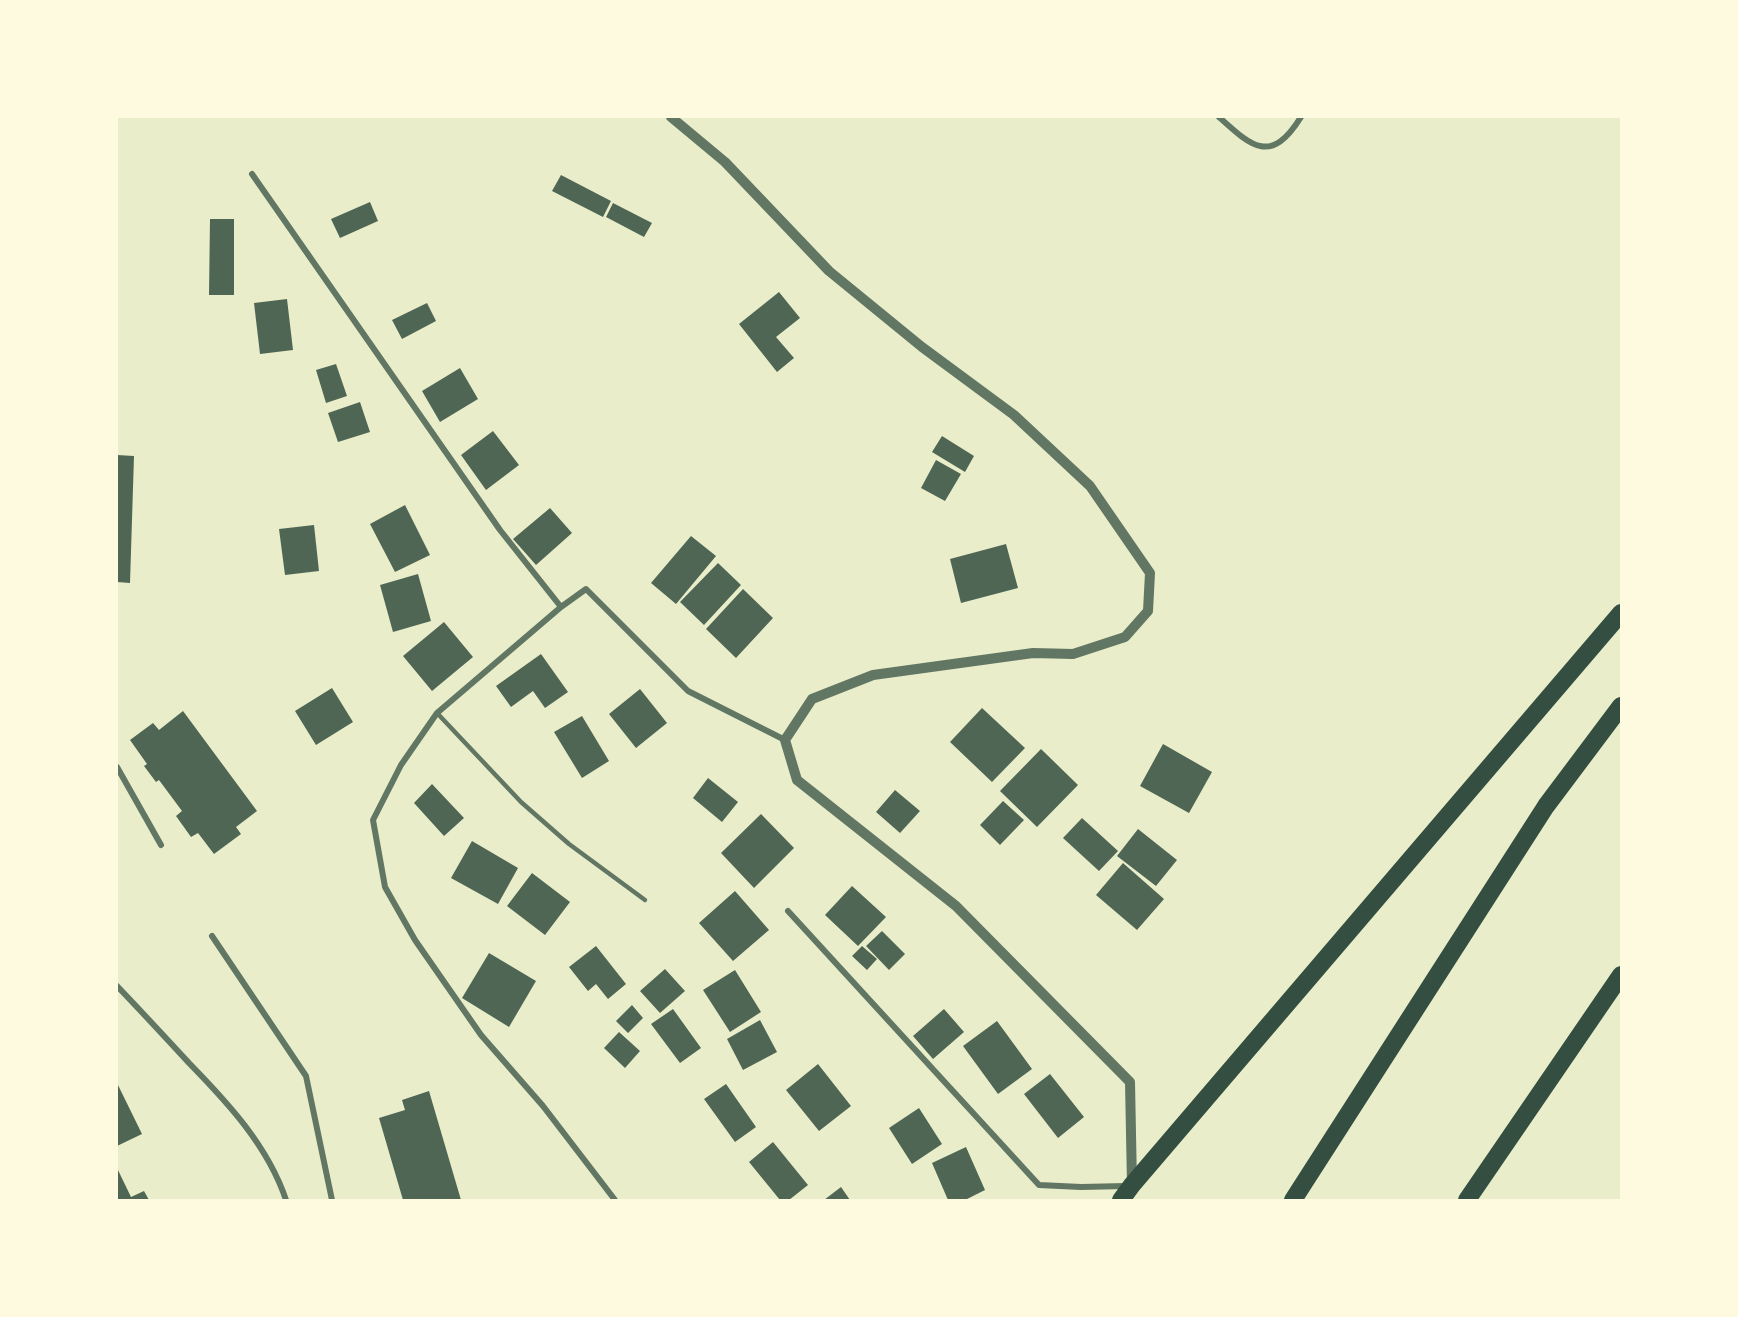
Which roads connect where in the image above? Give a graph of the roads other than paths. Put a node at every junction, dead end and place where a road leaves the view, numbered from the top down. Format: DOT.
graph roads {
  1 [pos="672,117"];
  2 [pos="1219,117"];
  3 [pos="1301,117"];
  4 [pos="252,174"];
  5 [pos="561,607"];
  6 [pos="1621,613"];
  7 [pos="1621,706"];
  8 [pos="437,714"];
  9 [pos="785,740"];
  10 [pos="117,766"];
  11 [pos="161,845"];
  12 [pos="645,900"];
  13 [pos="788,911"];
  14 [pos="212,936"];
  15 [pos="1621,975"];
  16 [pos="117,986"];
  17 [pos="1126,1193"];
  18 [pos="286,1200"];
  19 [pos="332,1200"];
  20 [pos="615,1200"];
  21 [pos="1293,1200"];
  22 [pos="1467,1200"];
  1 -- 9 [label="street"];
  2 -- 3 [label="street"];
  4 -- 5 [label="street"];
  5 -- 8 [label="street"];
  5 -- 9 [label="street"];
  6 -- 17 [label="highway"];
  7 -- 21 [label="highway"];
  8 -- 12 [label="lane"];
  8 -- 20 [label="street"];
  9 -- 17 [label="street"];
  10 -- 11 [label="street"];
  13 -- 17 [label="street"];
  14 -- 19 [label="street"];
  15 -- 22 [label="highway"];
  16 -- 18 [label="street"];
}
